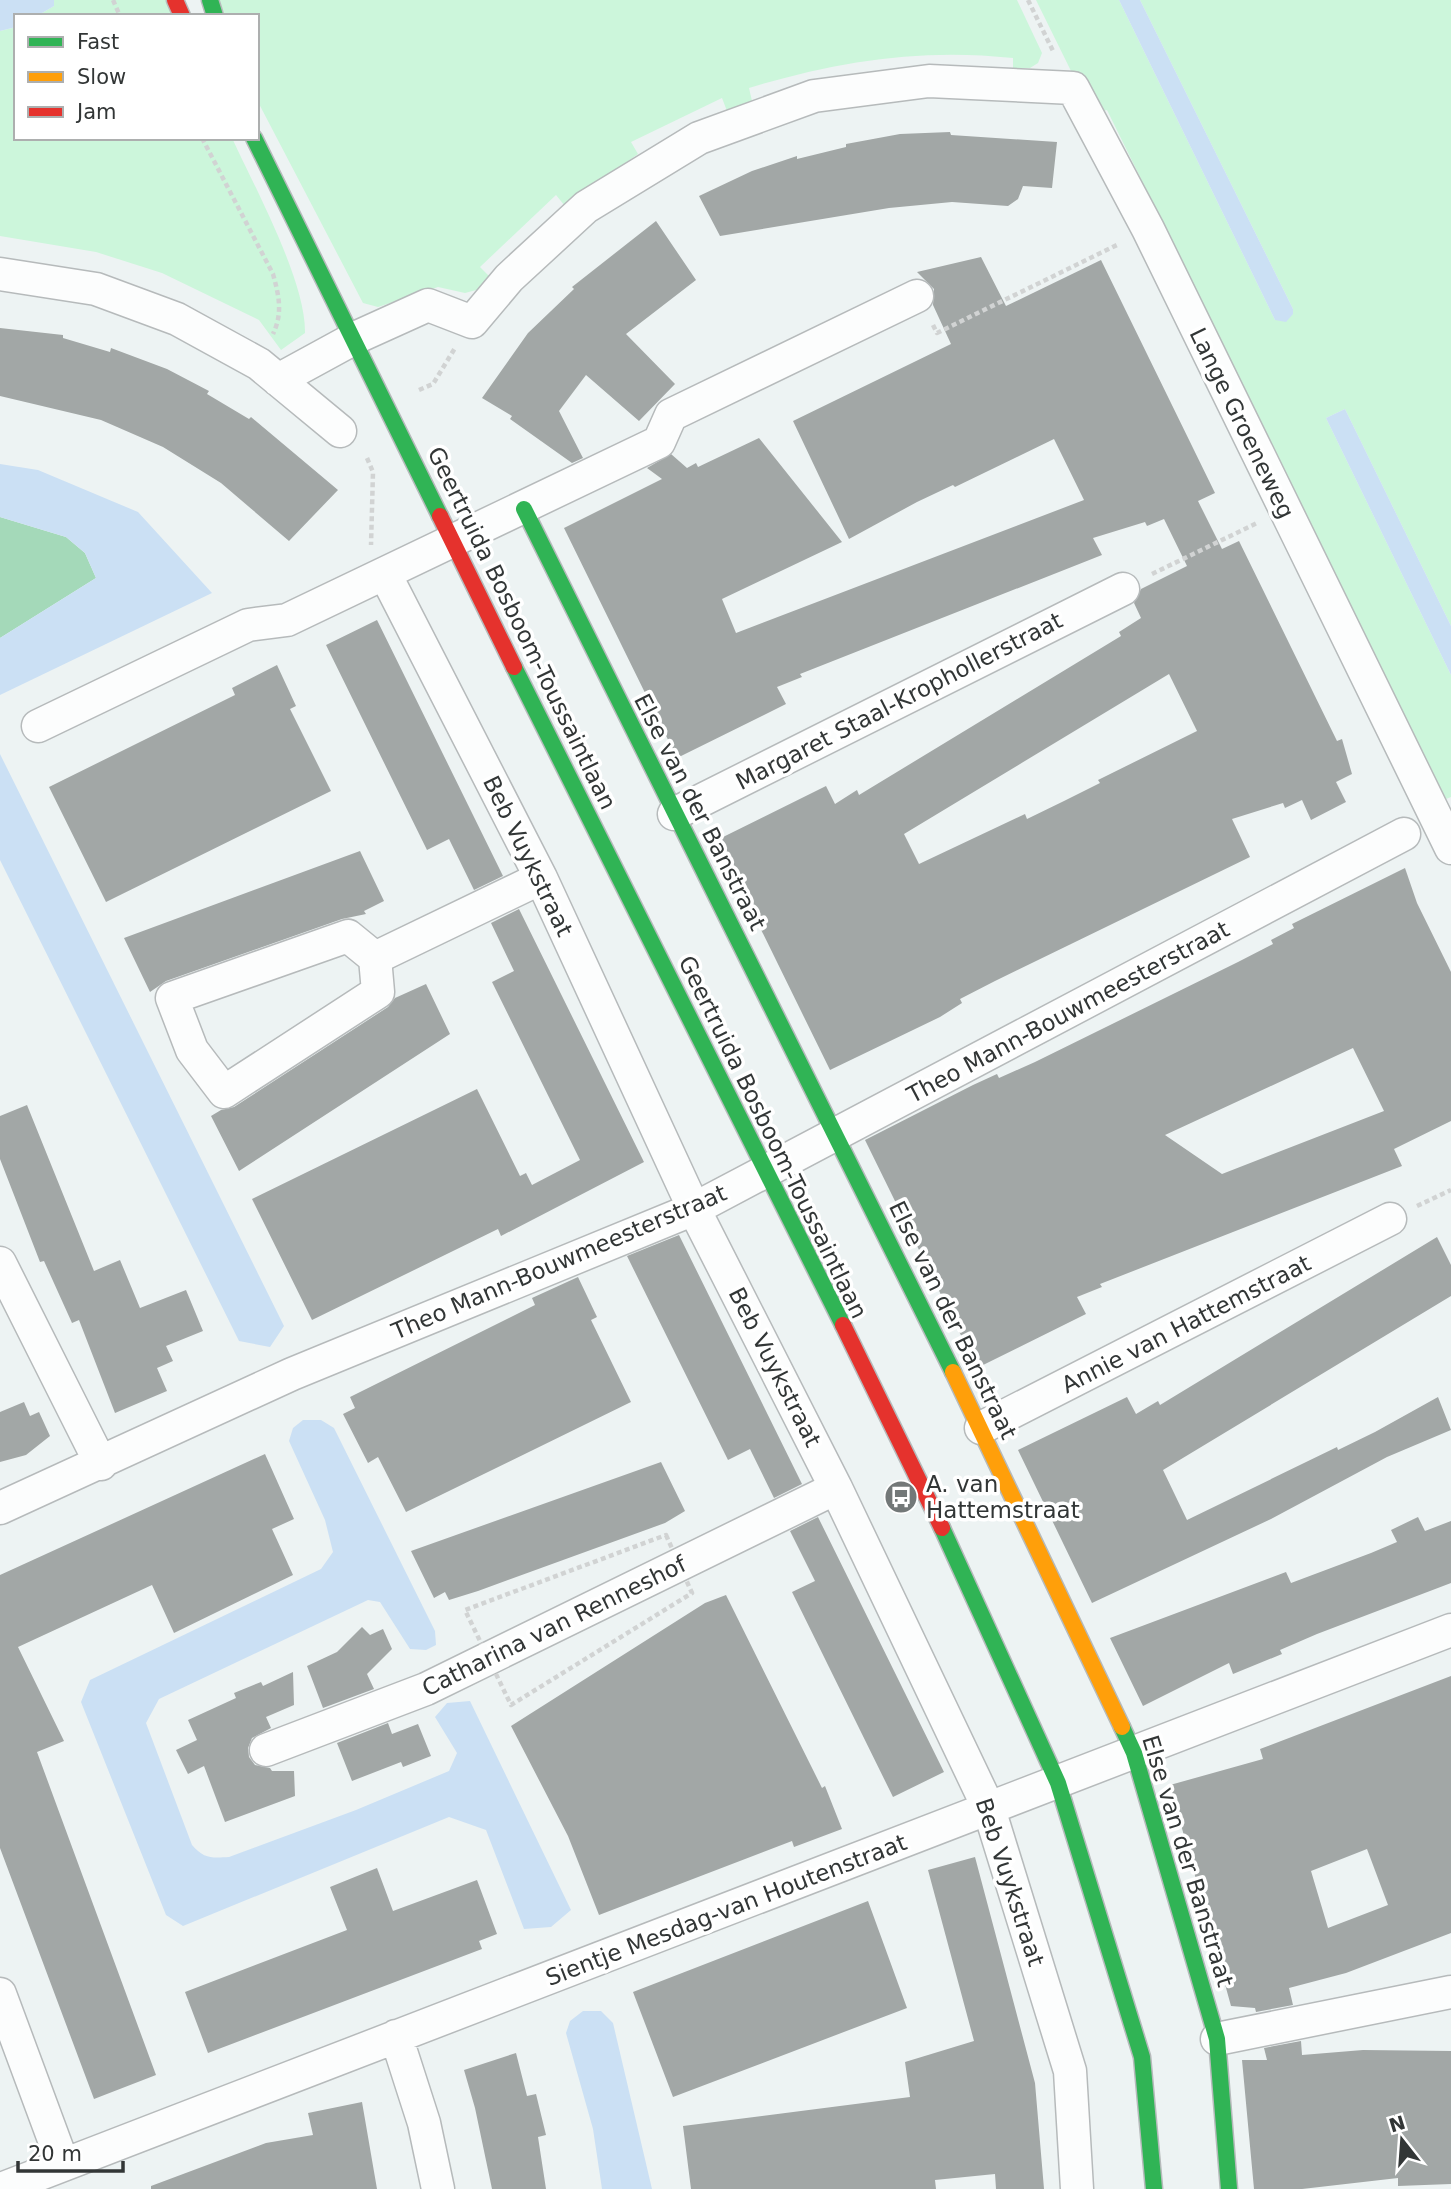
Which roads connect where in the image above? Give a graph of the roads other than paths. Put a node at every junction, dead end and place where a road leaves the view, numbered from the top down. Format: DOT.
graph roads {
  1 [pos="255,140"];
  2 [pos="0,274"];
  3 [pos="917,296"];
  4 [pos="355,338"];
  5 [pos="268,372"];
  6 [pos="340,431"];
  7 [pos="524,509"];
  8 [pos="454,542"];
  9 [pos="385,574"];
  10 [pos="1123,589"];
  11 [pos="38,726"];
  12 [pos="674,814"];
  13 [pos="1404,834"];
  14 [pos="1451,848"];
  15 [pos="541,877"];
  16 [pos="376,958"];
  17 [pos="836,1134"];
  18 [pos="767,1171"];
  19 [pos="694,1209"];
  20 [pos="1390,1219"];
  21 [pos="0,1263"];
  22 [pos="981,1428"];
  23 [pos="101,1464"];
  24 [pos="836,1488"];
  25 [pos="0,1508"];
  26 [pos="1451,1630"];
  27 [pos="266,1750"];
  28 [pos="1135,1753"];
  29 [pos="1058,1783"];
  30 [pos="989,1809"];
  31 [pos="1451,1992"];
  32 [pos="0,1994"];
  33 [pos="396,2036"];
  34 [pos="1217,2039"];
  35 [pos="63,2164"];
  36 [pos="1,2189"];
  37 [pos="438,2189"];
  38 [pos="1077,2189"];
  39 [pos="1154,2189"];
  40 [pos="1229,2189"];
  1 -- 4 [label="street, Geertruida Bosboom-Toussaintlaan"];
  2 -- 5 [label="street"];
  3 -- 7 [label="street"];
  4 -- 5 [label="street"];
  4 -- 8 [label="street, Geertruida Bosboom-Toussaintlaan"];
  4 -- 14 [label="street, Lange Groeneweg"];
  5 -- 6 [label="street"];
  7 -- 8 [label="street"];
  7 -- 12 [label="street, Else van der Banstraat"];
  8 -- 9 [label="street"];
  8 -- 18 [label="street, Geertruida Bosboom-Toussaintlaan"];
  9 -- 11 [label="street"];
  9 -- 15 [label="street, Beb Vuykstraat"];
  10 -- 12 [label="street, Margaret Staal-Krophollerstraat"];
  12 -- 17 [label="street, Else van der Banstraat"];
  13 -- 17 [label="street, Theo Mann-Bouwmeesterstraat"];
  15 -- 16 [label="street"];
  15 -- 19 [label="street, Beb Vuykstraat"];
  16 -- 16 [label="street"];
  17 -- 18 [label="street, Theo Mann-Bouwmeesterstraat"];
  17 -- 22 [label="street, Else van der Banstraat"];
  18 -- 19 [label="street, Theo Mann-Bouwmeesterstraat"];
  18 -- 29 [label="street, Geertruida Bosboom-Toussaintlaan"];
  19 -- 23 [label="street, Theo Mann-Bouwmeesterstraat"];
  19 -- 24 [label="street, Beb Vuykstraat"];
  20 -- 22 [label="street, Annie van Hattemstraat"];
  21 -- 23 [label="street"];
  22 -- 28 [label="street, Else van der Banstraat"];
  23 -- 25 [label="street, Theo Mann-Bouwmeesterstraat"];
  24 -- 27 [label="street, Catharina van Renneshof"];
  24 -- 30 [label="street, Beb Vuykstraat"];
  26 -- 28 [label="street, Sientje Mesdag-van Houtenstraat"];
  28 -- 29 [label="street, Sientje Mesdag-van Houtenstraat"];
  28 -- 34 [label="street, Else van der Banstraat"];
  29 -- 30 [label="street, Sientje Mesdag-van Houtenstraat"];
  29 -- 39 [label="street, Geertruida Bosboom-Toussaintlaan"];
  30 -- 33 [label="street, Sientje Mesdag-van Houtenstraat"];
  30 -- 38 [label="street, Beb Vuykstraat"];
  31 -- 34 [label="street"];
  32 -- 35 [label="street"];
  33 -- 35 [label="street, Sientje Mesdag-van Houtenstraat"];
  33 -- 37 [label="street"];
  34 -- 40 [label="street, Else van der Banstraat"];
  35 -- 36 [label="street, Sientje Mesdag-van Houtenstraat"];
}
